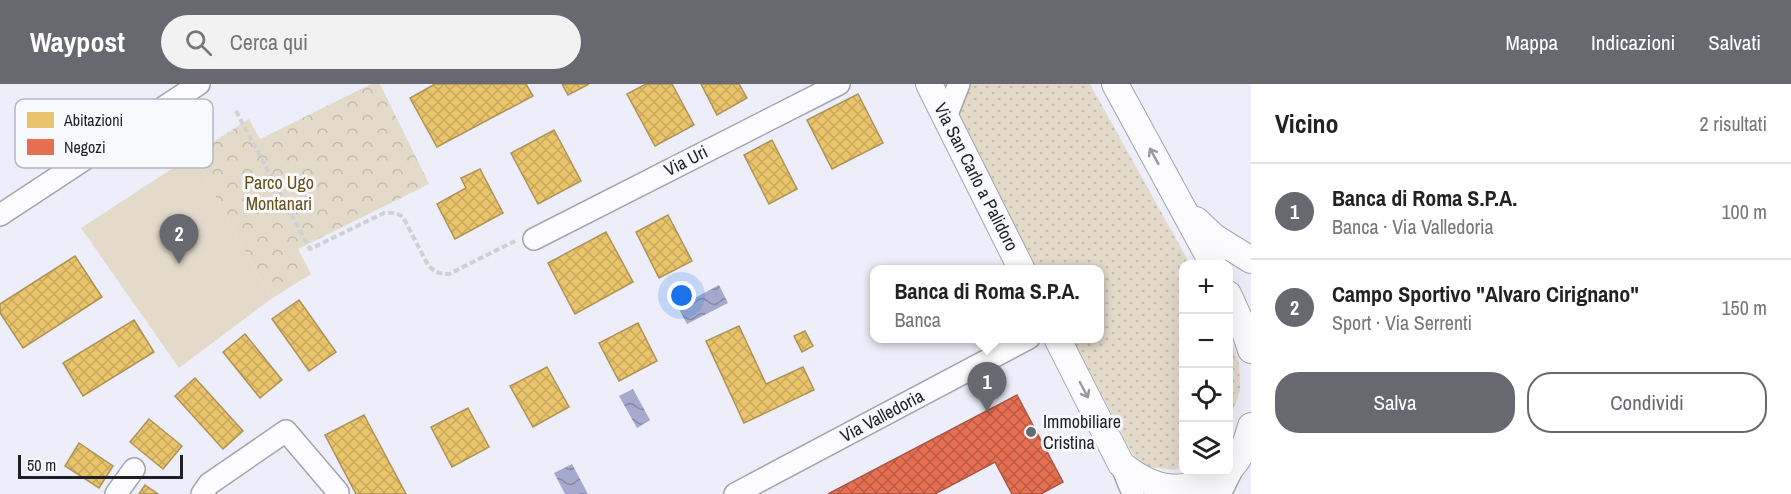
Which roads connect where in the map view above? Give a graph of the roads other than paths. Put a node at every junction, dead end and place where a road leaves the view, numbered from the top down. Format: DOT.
graph roads {
  1 [pos="199,84"];
  2 [pos="838,84"];
  3 [pos="929,84"];
  4 [pos="959,84"];
  5 [pos="1115,84"];
  6 [pos="176,99"];
  7 [pos="946,117"];
  8 [pos="71,168"];
  9 [pos="1183,207"];
  10 [pos="0,215"];
  11 [pos="534,239"];
  12 [pos="1211,260"];
  13 [pos="1251,260"];
  14 [pos="1020,265"];
  15 [pos="1233,305"];
  16 [pos="1021,343"];
  17 [pos="1059,343"];
  18 [pos="1251,350"];
  19 [pos="1251,426"];
  20 [pos="1121,464"];
  21 [pos="1233,464"];
  22 [pos="134,469"];
  23 [pos="1219,476"];
  24 [pos="1227,476"];
  25 [pos="338,492"];
  26 [pos="116,494"];
  27 [pos="202,494"];
  28 [pos="735,494"];
  29 [pos="1133,494"];
  30 [pos="1220,494"];
  1 -- 6 [label="street"];
  2 -- 11 [label="street, Via Uri"];
  3 -- 7 [label="street, Via San Carlo a Palidoro"];
  4 -- 7 [label="street"];
  9 -- 5 [label="street, one-way"];
  7 -- 14 [label="street, Via San Carlo a Palidoro"];
  8 -- 10 [label="street"];
  9 -- 12 [label="street"];
  9 -- 13 [label="street"];
  15 -- 18 [label="street"];
  16 -- 28 [label="street, Via Valledoria"];
  17 -- 20 [label="street, one-way"];
  19 -- 21 [label="street"];
  20 -- 23 [label="street"];
  20 -- 29 [label="street"];
  22 -- 26 [label="street"];
  24 -- 30 [label="street"];
  25 -- 27 [label="street"];
}
